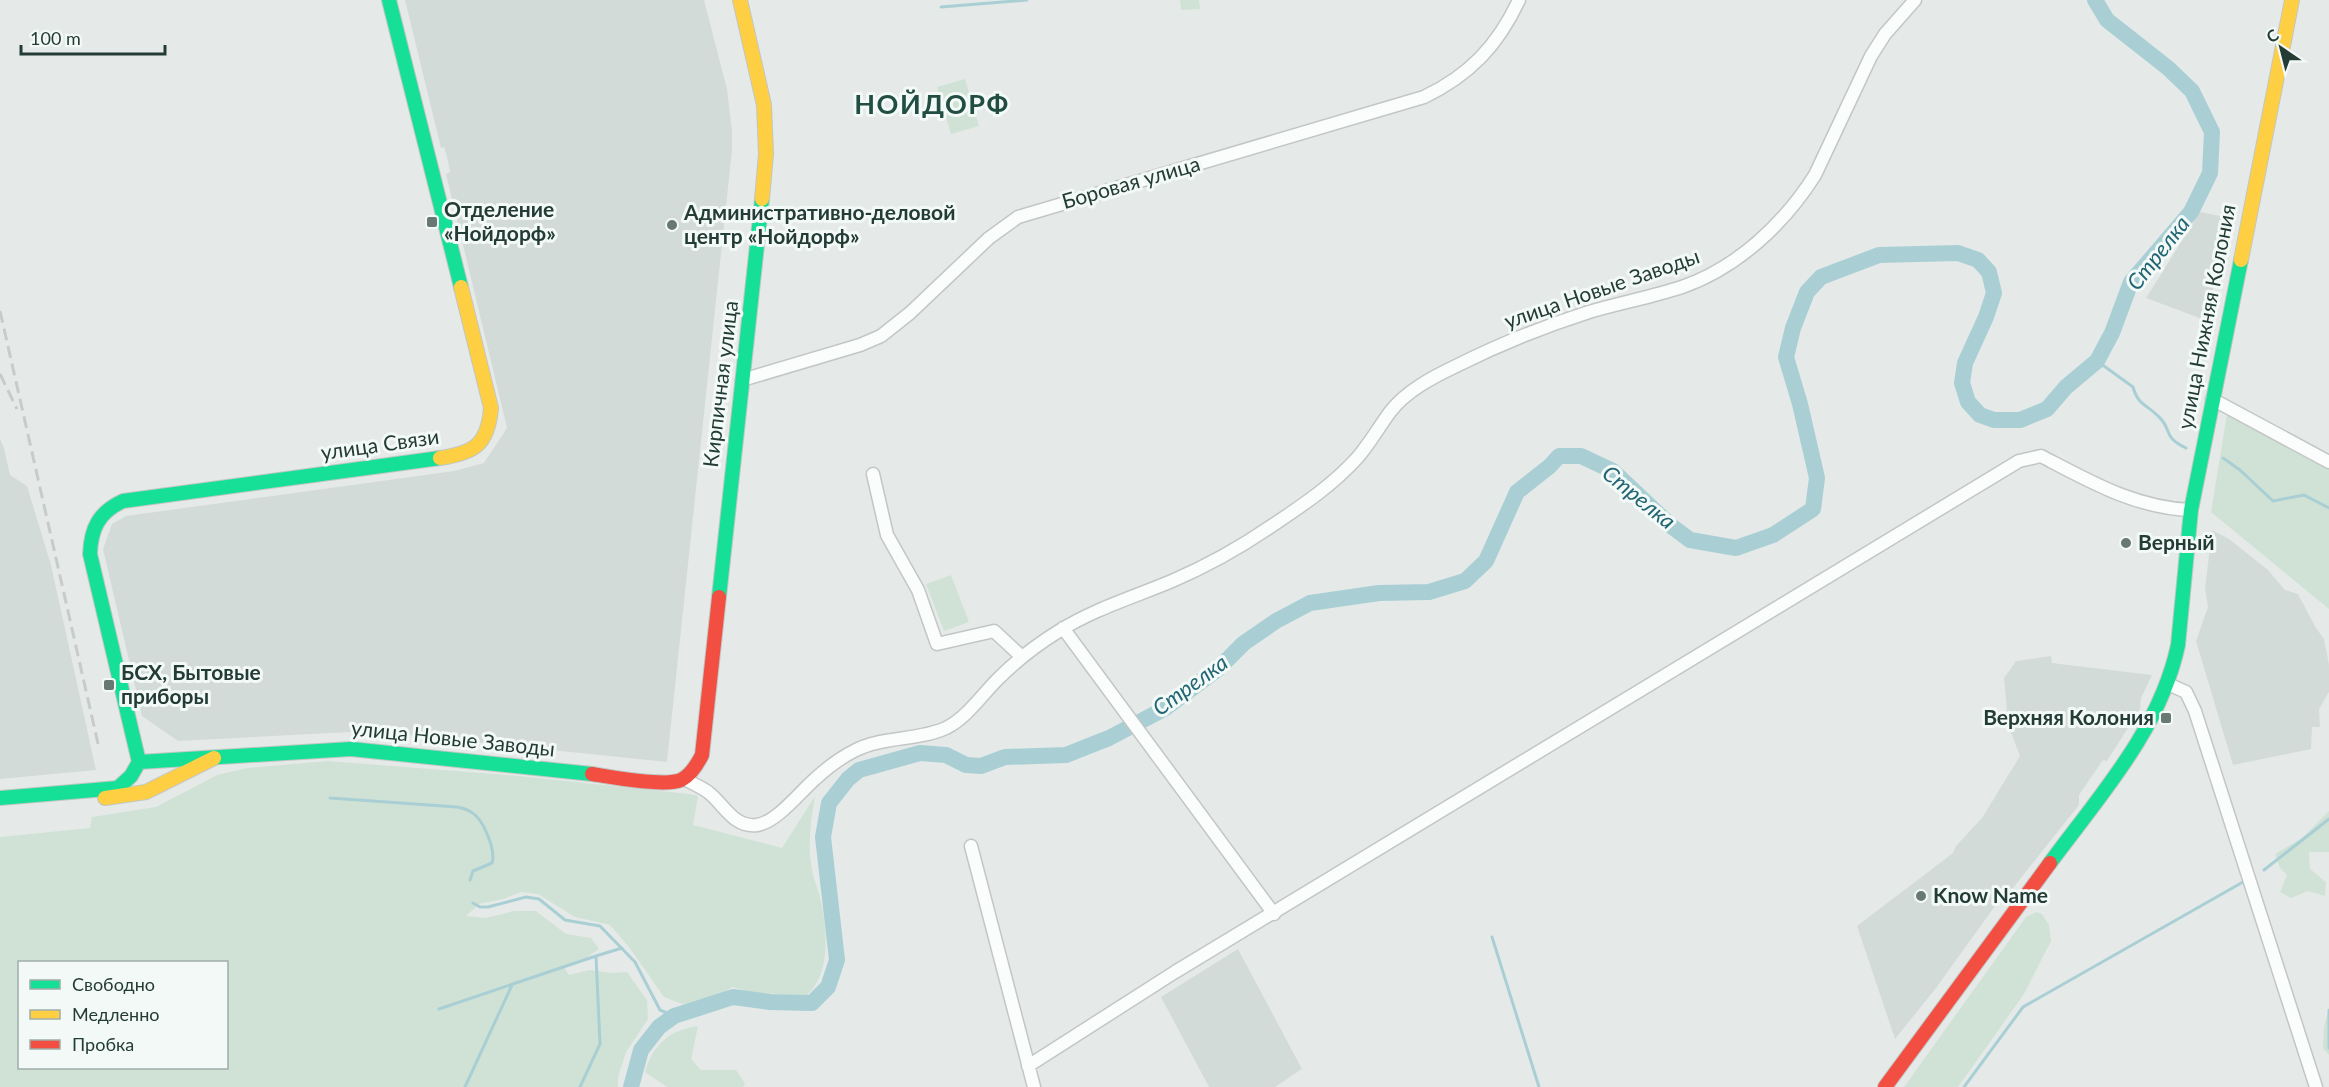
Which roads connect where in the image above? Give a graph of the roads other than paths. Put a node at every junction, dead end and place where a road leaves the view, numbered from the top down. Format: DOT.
graph roads {
  1 [pos="389,0"];
  2 [pos="740,0"];
  3 [pos="1519,0"];
  4 [pos="1915,0"];
  5 [pos="2292,0"];
  6 [pos="742,380"];
  7 [pos="2212,399"];
  8 [pos="2329,462"];
  9 [pos="873,474"];
  10 [pos="2191,510"];
  11 [pos="1063,628"];
  12 [pos="1022,657"];
  13 [pos="2168,684"];
  14 [pos="218,756"];
  15 [pos="139,762"];
  16 [pos="688,776"];
  17 [pos="0,798"];
  18 [pos="0,807"];
  19 [pos="971,846"];
  20 [pos="1274,914"];
  21 [pos="1028,1066"];
  22 [pos="1034,1087"];
  23 [pos="1885,1087"];
  24 [pos="2316,1087"];
  1 -- 15 [label="street, улица Связи"];
  2 -- 6 [label="street, Кирпичная улица"];
  3 -- 6 [label="street, Боровая улица"];
  4 -- 11 [label="street, улица Новые Заводы"];
  5 -- 7 [label="street, улица Нижняя Колония"];
  6 -- 16 [label="street, Кирпичная улица"];
  7 -- 8 [label="street"];
  7 -- 10 [label="street, улица Нижняя Колония"];
  9 -- 12 [label="street"];
  10 -- 13 [label="street, улица Нижняя Колония"];
  10 -- 20 [label="street"];
  11 -- 12 [label="street, улица Новые Заводы"];
  11 -- 20 [label="street"];
  12 -- 16 [label="street, улица Новые Заводы"];
  13 -- 23 [label="street, улица Нижняя Колония"];
  13 -- 24 [label="street"];
  14 -- 15 [label="street, улица Новые Заводы"];
  14 -- 16 [label="street, улица Новые Заводы"];
  14 -- 18 [label="street, улица Новые Заводы"];
  15 -- 17 [label="street"];
  19 -- 21 [label="street"];
  20 -- 21 [label="street"];
  21 -- 22 [label="street"];
}
